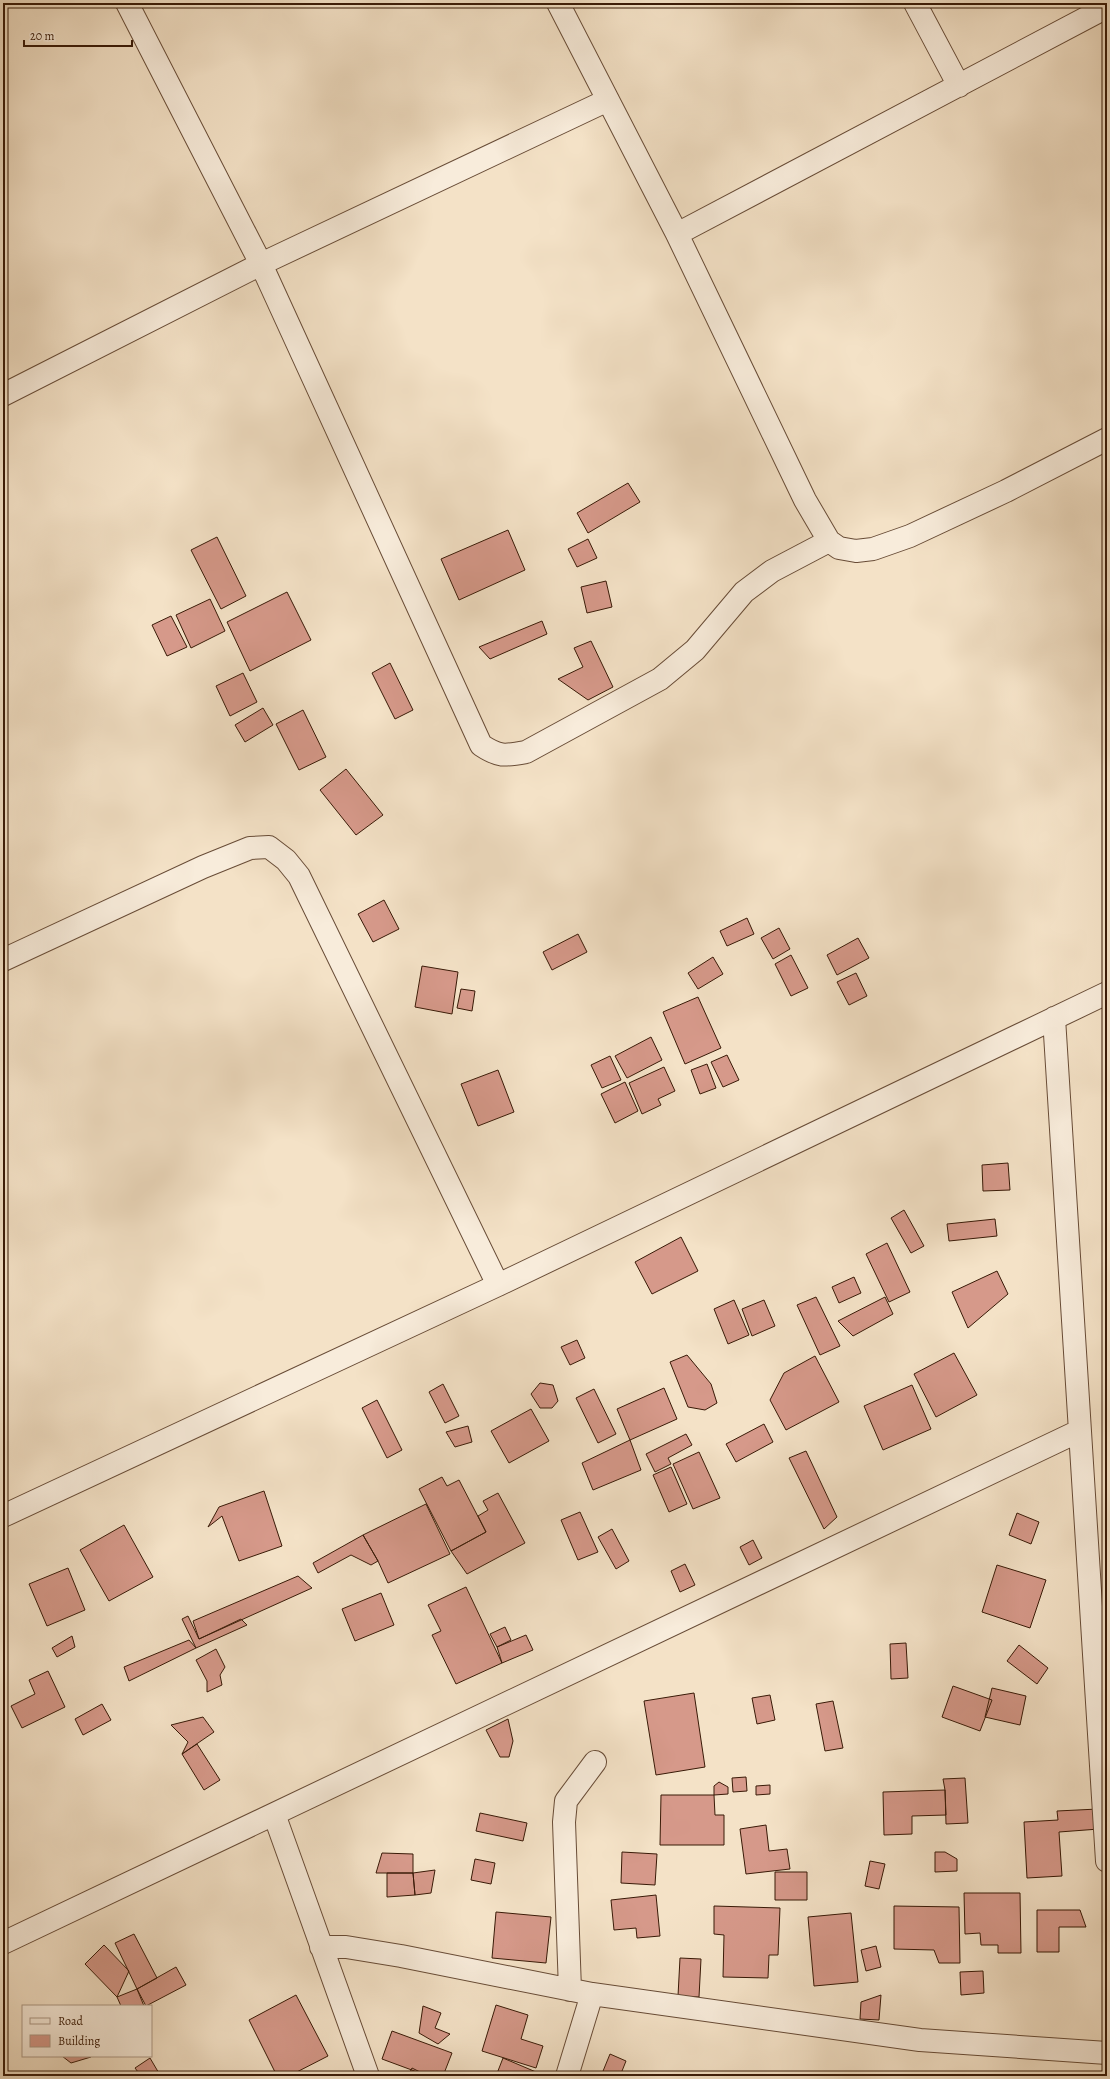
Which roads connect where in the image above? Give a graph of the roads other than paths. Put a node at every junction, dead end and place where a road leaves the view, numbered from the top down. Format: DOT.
graph roads {
  1 [pos="127,3"];
  2 [pos="558,3"];
  3 [pos="915,3"];
  4 [pos="1107,7"];
  5 [pos="959,86"];
  6 [pos="608,100"];
  7 [pos="677,234"];
  8 [pos="262,264"];
  9 [pos="3,395"];
  10 [pos="1107,439"];
  11 [pos="829,541"];
  12 [pos="3,960"];
  13 [pos="1107,993"];
  14 [pos="1054,1018"];
  15 [pos="498,1285"];
  16 [pos="1079,1431"];
  17 [pos="3,1516"];
  18 [pos="595,1762"];
  19 [pos="274,1814"];
  20 [pos="1107,1861"];
  21 [pos="3,1943"];
  22 [pos="321,1946"];
  23 [pos="570,1990"];
  24 [pos="592,1994"];
  25 [pos="1107,2053"];
  26 [pos="368,2076"];
  27 [pos="567,2076"];
  1 -- 8 [label="street"];
  2 -- 6 [label="street"];
  3 -- 5 [label="street"];
  4 -- 5 [label="street"];
  5 -- 7 [label="street"];
  6 -- 7 [label="street"];
  6 -- 8 [label="street"];
  7 -- 11 [label="street"];
  8 -- 9 [label="street"];
  8 -- 11 [label="street"];
  10 -- 11 [label="street"];
  12 -- 15 [label="street"];
  13 -- 14 [label="street"];
  14 -- 15 [label="street"];
  14 -- 16 [label="street"];
  15 -- 17 [label="street"];
  16 -- 19 [label="street"];
  16 -- 20 [label="street"];
  18 -- 23 [label="street"];
  19 -- 21 [label="street"];
  19 -- 22 [label="street"];
  22 -- 23 [label="street"];
  22 -- 26 [label="street"];
  23 -- 24 [label="street"];
  24 -- 25 [label="street"];
  24 -- 27 [label="street"];
}
